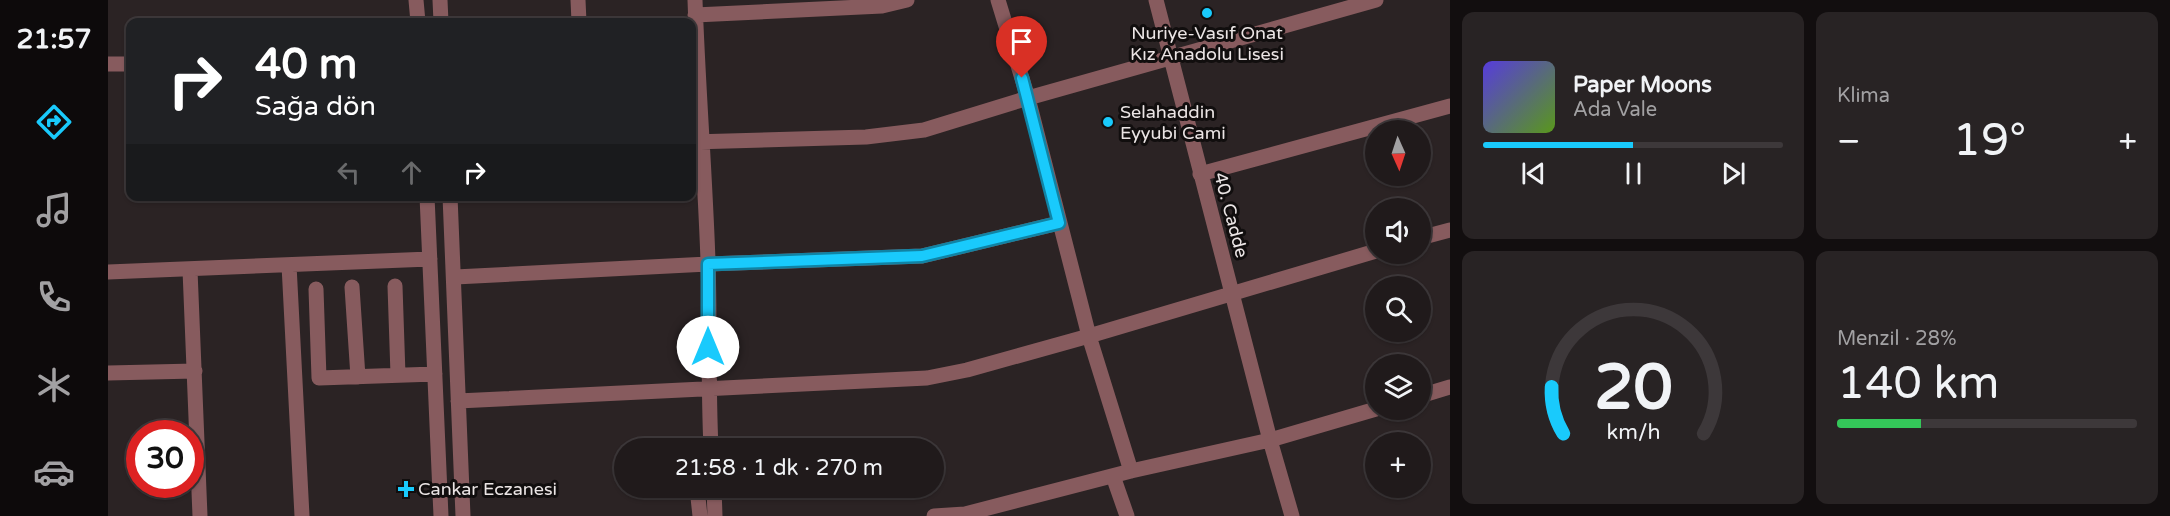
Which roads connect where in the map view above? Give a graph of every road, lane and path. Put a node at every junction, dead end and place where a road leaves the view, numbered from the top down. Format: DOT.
graph roads {
  1 [pos="416,0"];
  2 [pos="440,0"];
  3 [pos="578,0"];
  4 [pos="907,0"];
  5 [pos="998,0"];
  6 [pos="1156,0"];
  7 [pos="1376,0"];
  8 [pos="695,8"];
  9 [pos="418,18"];
  10 [pos="441,18"];
  11 [pos="579,18"];
  12 [pos="696,53"];
  13 [pos="1170,57"];
  14 [pos="108,64"];
  15 [pos="126,64"];
  16 [pos="1028,98"];
  17 [pos="1450,106"];
  18 [pos="698,142"];
  19 [pos="1200,174"];
  20 [pos="427,201"];
  21 [pos="450,201"];
  22 [pos="1059,223"];
  23 [pos="1450,230"];
  24 [pos="1431,235"];
  25 [pos="1365,254"];
  26 [pos="430,259"];
  27 [pos="708,264"];
  28 [pos="289,265"];
  29 [pos="190,270"];
  30 [pos="108,272"];
  31 [pos="454,277"];
  32 [pos="395,286"];
  33 [pos="352,287"];
  34 [pos="316,289"];
  35 [pos="1232,293"];
  36 [pos="1089,336"];
  37 [pos="195,370"];
  38 [pos="108,373"];
  39 [pos="435,374"];
  40 [pos="398,375"];
  41 [pos="358,377"];
  42 [pos="1450,387"];
  43 [pos="708,389"];
  44 [pos="1431,393"];
  45 [pos="458,400"];
  46 [pos="1365,412"];
  47 [pos="710,438"];
  48 [pos="1270,440"];
  49 [pos="1131,471"];
  50 [pos="1113,476"];
  51 [pos="699,498"];
  52 [pos="714,498"];
  53 [pos="965,515"];
  54 [pos="200,516"];
  55 [pos="302,516"];
  56 [pos="441,516"];
  57 [pos="463,516"];
  58 [pos="700,516"];
  59 [pos="715,516"];
  60 [pos="934,516"];
  61 [pos="1127,516"];
  62 [pos="1292,516"];
  1 -- 9 [label="street"];
  2 -- 10 [label="street"];
  3 -- 11 [label="street"];
  4 -- 8 [label="street"];
  5 -- 16 [label="street"];
  6 -- 13 [label="street, 40. Cadde"];
  7 -- 13 [label="street"];
  12 -- 18 [label="street"];
  13 -- 16 [label="street"];
  13 -- 19 [label="street, 40. Cadde"];
  14 -- 15 [label="street"];
  16 -- 18 [label="street"];
  16 -- 22 [label="street"];
  17 -- 19 [label="street"];
  18 -- 27 [label="street"];
  19 -- 35 [label="street, 40. Cadde"];
  20 -- 26 [label="street"];
  21 -- 31 [label="street"];
  22 -- 27 [label="street"];
  22 -- 36 [label="street"];
  23 -- 24 [label="street"];
  25 -- 35 [label="street"];
  26 -- 28 [label="street"];
  26 -- 39 [label="street"];
  27 -- 31 [label="street"];
  27 -- 43 [label="street"];
  28 -- 29 [label="street"];
  28 -- 55 [label="street"];
  29 -- 30 [label="street"];
  29 -- 37 [label="street"];
  31 -- 45 [label="street"];
  32 -- 40 [label="street"];
  33 -- 41 [label="street"];
  34 -- 41 [label="street"];
  35 -- 36 [label="street"];
  35 -- 48 [label="street, 40. Cadde"];
  36 -- 43 [label="street"];
  36 -- 49 [label="street"];
  37 -- 38 [label="street"];
  37 -- 54 [label="street"];
  39 -- 40 [label="street"];
  39 -- 56 [label="street"];
  40 -- 41 [label="street"];
  42 -- 44 [label="street"];
  43 -- 45 [label="street"];
  43 -- 47 [label="street"];
  45 -- 57 [label="street"];
  46 -- 48 [label="street"];
  48 -- 49 [label="street"];
  48 -- 62 [label="street, 40. Cadde"];
  49 -- 50 [label="street"];
  50 -- 53 [label="street"];
  50 -- 61 [label="street"];
  51 -- 58 [label="street"];
  52 -- 59 [label="street"];
  53 -- 60 [label="street"];
}
